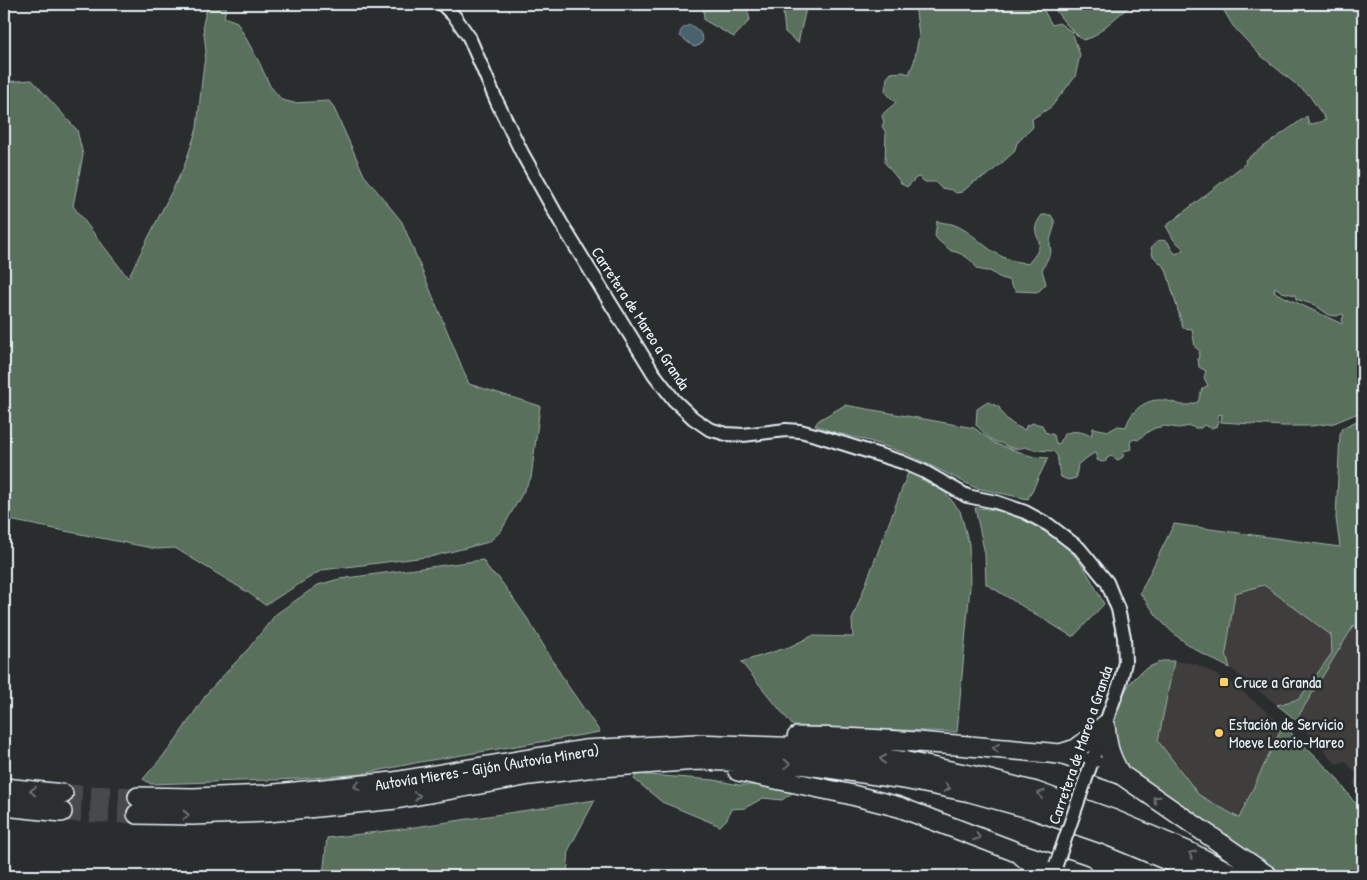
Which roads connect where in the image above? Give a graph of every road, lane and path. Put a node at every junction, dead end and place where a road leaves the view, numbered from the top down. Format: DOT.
graph roads {
  1 [pos="442,4"];
  2 [pos="1105,725"];
  3 [pos="1060,754"];
  4 [pos="586,759"];
  5 [pos="1091,764"];
  6 [pos="1120,774"];
  7 [pos="4,788"];
  8 [pos="4,806"];
  9 [pos="137,806"];
  10 [pos="1019,853"];
  11 [pos="1054,870"];
  12 [pos="1038,876"];
  13 [pos="1082,876"];
  14 [pos="1198,876"];
  15 [pos="1236,876"];
  16 [pos="1268,876"];
  1 -- 2 [label="street, Carretera de Mareo a Granda"];
  2 -- 3 [label="highway"];
  2 -- 5 [label="street, Carretera de Mareo a Granda"];
  2 -- 6 [label="highway"];
  3 -- 4 [label="highway, one-way"];
  3 -- 5 [label="highway"];
  4 -- 9 [label="highway, Autovía Mieres - Gijón (Autovía Minera)"];
  4 -- 10 [label="highway, one-way"];
  4 -- 14 [label="highway, Autovía Mieres - Gijón (Autovía Minera), one-way"];
  15 -- 4 [label="highway, Autovía Mieres - Gijón (Autovía Minera), one-way"];
  5 -- 6 [label="highway"];
  5 -- 11 [label="street, Carretera de Mareo a Granda, bridge"];
  16 -- 6 [label="highway, one-way"];
  8 -- 7 [label="highway, one-way"];
  10 -- 11 [label="highway"];
  10 -- 12 [label="highway"];
  11 -- 13 [label="highway"];
}
